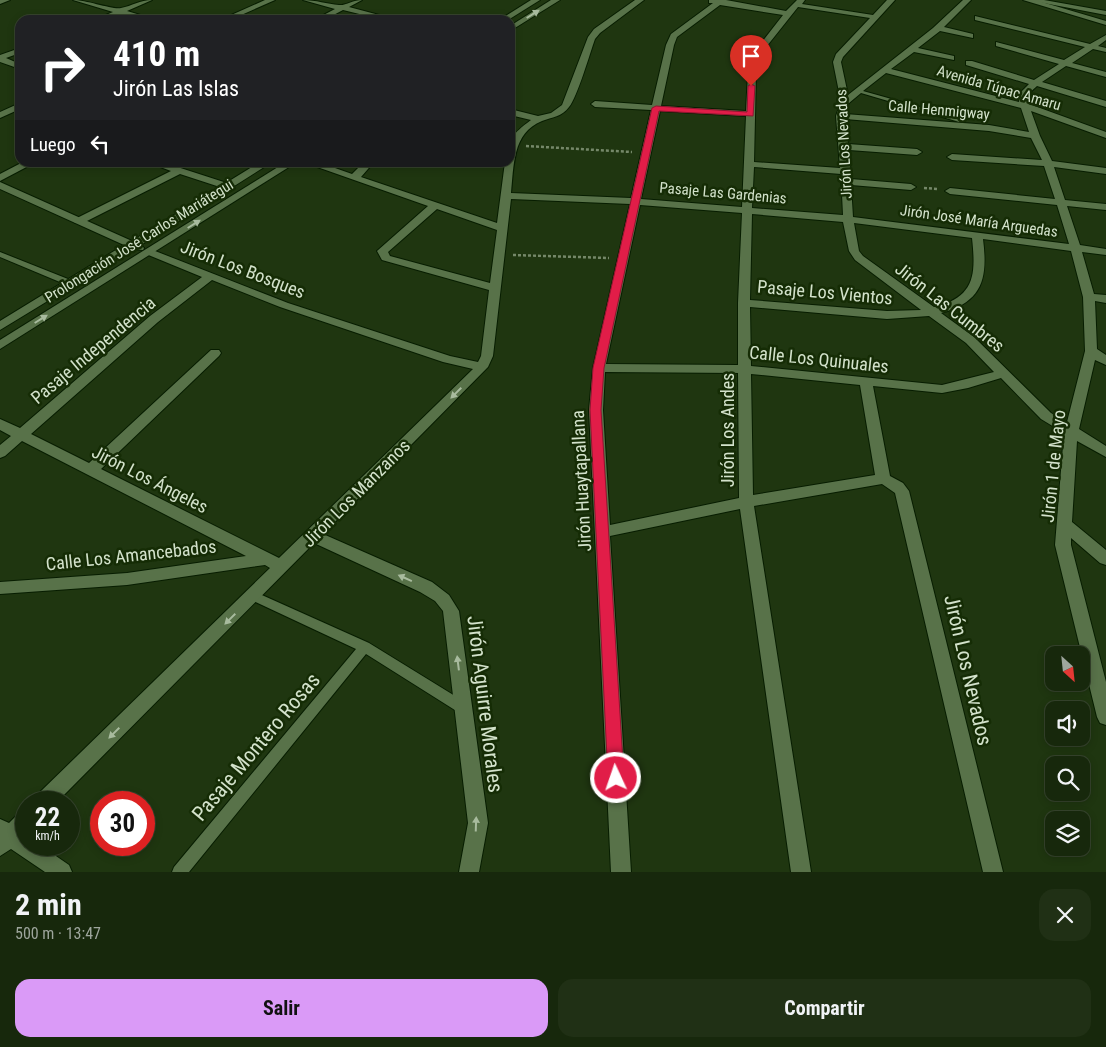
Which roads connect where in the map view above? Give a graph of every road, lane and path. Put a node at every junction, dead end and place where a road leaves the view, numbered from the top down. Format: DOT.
graph roads {
  1 [pos="6,0"];
  2 [pos="77,0"];
  3 [pos="148,0"];
  4 [pos="271,0"];
  5 [pos="307,0"];
  6 [pos="358,0"];
  7 [pos="536,0"];
  8 [pos="556,0"];
  9 [pos="640,0"];
  10 [pos="891,0"];
  11 [pos="966,0"];
  12 [pos="1027,0"];
  13 [pos="1032,0"];
  14 [pos="716,1"];
  15 [pos="0,2"];
  16 [pos="795,6"];
  17 [pos="342,8"];
  18 [pos="1104,11"];
  19 [pos="121,12"];
  20 [pos="112,15"];
  21 [pos="133,15"];
  22 [pos="236,15"];
  23 [pos="328,15"];
  24 [pos="372,15"];
  25 [pos="511,15"];
  26 [pos="876,17"];
  27 [pos="978,18"];
  28 [pos="1106,23"];
  29 [pos="515,26"];
  30 [pos="937,28"];
  31 [pos="970,36"];
  32 [pos="1106,37"];
  33 [pos="999,44"];
  34 [pos="1092,46"];
  35 [pos="911,49"];
  36 [pos="1106,50"];
  37 [pos="15,52"];
  38 [pos="951,58"];
  39 [pos="0,59"];
  40 [pos="970,63"];
  41 [pos="1066,63"];
  42 [pos="15,65"];
  43 [pos="884,70"];
  44 [pos="1106,75"];
  45 [pos="1036,82"];
  46 [pos="865,92"];
  47 [pos="845,102"];
  48 [pos="595,104"];
  49 [pos="1106,104"];
  50 [pos="1026,106"];
  51 [pos="15,108"];
  52 [pos="656,108"];
  53 [pos="515,113"];
  54 [pos="750,114"];
  55 [pos="0,115"];
  56 [pos="840,116"];
  57 [pos="538,118"];
  58 [pos="989,128"];
  59 [pos="1106,135"];
  60 [pos="1035,136"];
  61 [pos="515,141"];
  62 [pos="515,145"];
  63 [pos="844,148"];
  64 [pos="917,152"];
  65 [pos="645,153"];
  66 [pos="952,157"];
  67 [pos="1048,163"];
  68 [pos="748,164"];
  69 [pos="22,167"];
  70 [pos="167,167"];
  71 [pos="260,167"];
  72 [pos="285,167"];
  73 [pos="322,167"];
  74 [pos="365,167"];
  75 [pos="509,167"];
  76 [pos="179,171"];
  77 [pos="846,171"];
  78 [pos="1106,171"];
  79 [pos="0,178"];
  80 [pos="354,178"];
  81 [pos="846,182"];
  82 [pos="0,185"];
  83 [pos="229,187"];
  84 [pos="911,187"];
  85 [pos="950,190"];
  86 [pos="506,196"];
  87 [pos="634,201"];
  88 [pos="1061,202"];
  89 [pos="434,206"];
  90 [pos="1106,207"];
  91 [pos="746,210"];
  92 [pos="848,219"];
  93 [pos="79,221"];
  94 [pos="502,228"];
  95 [pos="977,235"];
  96 [pos="132,246"];
  97 [pos="1076,249"];
  98 [pos="150,252"];
  99 [pos="1106,252"];
  100 [pos="0,254"];
  101 [pos="499,255"];
  102 [pos="622,258"];
  103 [pos="210,276"];
  104 [pos="70,283"];
  105 [pos="496,288"];
  106 [pos="1089,297"];
  107 [pos="1106,299"];
  108 [pos="744,303"];
  109 [pos="932,312"];
  110 [pos="0,326"];
  111 [pos="0,345"];
  112 [pos="1091,351"];
  113 [pos="1106,352"];
  114 [pos="215,353"];
  115 [pos="1106,361"];
  116 [pos="484,362"];
  117 [pos="599,368"];
  118 [pos="745,369"];
  119 [pos="1004,373"];
  120 [pos="866,382"];
  121 [pos="0,424"];
  122 [pos="1071,433"];
  123 [pos="21,434"];
  124 [pos="1106,452"];
  125 [pos="0,453"];
  126 [pos="91,470"];
  127 [pos="887,481"];
  128 [pos="746,502"];
  129 [pos="1065,524"];
  130 [pos="602,532"];
  131 [pos="313,536"];
  132 [pos="267,559"];
  133 [pos="1106,559"];
  134 [pos="282,567"];
  135 [pos="0,588"];
  136 [pos="253,596"];
  137 [pos="365,648"];
  138 [pos="463,708"];
  139 [pos="1106,717"];
  140 [pos="55,791"];
  141 [pos="15,828"];
  142 [pos="3,837"];
  143 [pos="62,872"];
  144 [pos="179,872"];
  145 [pos="469,872"];
  146 [pos="621,872"];
  147 [pos="801,872"];
  148 [pos="993,872"];
  1 -- 15 [label="street"];
  2 -- 19 [label="street"];
  3 -- 19 [label="street"];
  4 -- 22 [label="street"];
  5 -- 17 [label="street"];
  6 -- 17 [label="street"];
  7 -- 25 [label="street"];
  29 -- 8 [label="street, one-way"];
  9 -- 57 [label="street"];
  10 -- 26 [label="street, Jirón Los Nevados"];
  11 -- 30 [label="street"];
  12 -- 28 [label="street"];
  13 -- 18 [label="street"];
  14 -- 16 [label="street"];
  14 -- 52 [label="street, Jirón Huaytapallana"];
  16 -- 26 [label="street"];
  16 -- 54 [label="street, Jirón Los Andes"];
  17 -- 23 [label="street"];
  17 -- 24 [label="street"];
  19 -- 20 [label="street"];
  19 -- 21 [label="street"];
  26 -- 47 [label="street, Jirón Los Nevados"];
  27 -- 34 [label="street"];
  30 -- 31 [label="street"];
  30 -- 35 [label="street"];
  32 -- 34 [label="street"];
  33 -- 41 [label="street"];
  34 -- 36 [label="street"];
  34 -- 41 [label="street"];
  35 -- 38 [label="street"];
  35 -- 43 [label="street"];
  37 -- 39 [label="street"];
  39 -- 42 [label="street"];
  40 -- 45 [label="street"];
  41 -- 44 [label="street"];
  41 -- 45 [label="street"];
  43 -- 47 [label="street"];
  43 -- 50 [label="street, Avenida Túpac Amaru"];
  45 -- 49 [label="street"];
  45 -- 50 [label="street"];
  46 -- 58 [label="street"];
  47 -- 56 [label="street, Jirón Los Nevados"];
  48 -- 52 [label="street"];
  50 -- 59 [label="street, Avenida Túpac Amaru"];
  50 -- 60 [label="street, Jirón 1 de Mayo"];
  51 -- 55 [label="street"];
  52 -- 54 [label="street"];
  52 -- 65 [label="street, Jirón Huaytapallana"];
  53 -- 57 [label="street"];
  54 -- 68 [label="street, Jirón Los Andes"];
  56 -- 58 [label="street, Calle Henmigway"];
  56 -- 63 [label="street, Jirón Los Nevados"];
  57 -- 61 [label="street"];
  58 -- 60 [label="street, Calle Henmigway"];
  60 -- 67 [label="street, Jirón 1 de Mayo"];
  62 -- 65 [label="path"];
  63 -- 64 [label="street"];
  63 -- 77 [label="street, Jirón Los Nevados"];
  65 -- 87 [label="street, Jirón Huaytapallana"];
  66 -- 67 [label="street"];
  67 -- 78 [label="street"];
  67 -- 88 [label="street, Jirón 1 de Mayo"];
  68 -- 77 [label="street"];
  68 -- 91 [label="street, Jirón Los Andes"];
  69 -- 79 [label="street"];
  70 -- 76 [label="street"];
  71 -- 83 [label="street, Prolongación José Carlos Mariátegui"];
  98 -- 72 [label="street, Prolongación José Carlos Mariátegui, one-way"];
  73 -- 80 [label="street"];
  74 -- 80 [label="street"];
  75 -- 86 [label="street"];
  76 -- 83 [label="street"];
  76 -- 93 [label="street"];
  77 -- 81 [label="street, Jirón Los Nevados"];
  80 -- 89 [label="street"];
  81 -- 84 [label="street"];
  81 -- 92 [label="street, Jirón Los Nevados"];
  82 -- 93 [label="street, Jirón Los Bosques"];
  83 -- 96 [label="street, Prolongación José Carlos Mariátegui"];
  84 -- 85 [label="path"];
  85 -- 88 [label="street"];
  86 -- 87 [label="street, Pasaje Las Gardenias"];
  86 -- 94 [label="street"];
  87 -- 91 [label="street, Pasaje Las Gardenias"];
  87 -- 102 [label="street, Jirón Huaytapallana"];
  88 -- 90 [label="street"];
  88 -- 97 [label="street, Jirón 1 de Mayo"];
  89 -- 94 [label="street"];
  89 -- 105 [label="street"];
  91 -- 92 [label="street, Pasaje Las Gardenias"];
  91 -- 108 [label="street, Jirón Los Andes"];
  92 -- 95 [label="street, Jirón José María Arguedas"];
  92 -- 109 [label="street, Jirón Las Cumbres"];
  93 -- 96 [label="street, Jirón Los Bosques"];
  94 -- 101 [label="street"];
  95 -- 97 [label="street, Jirón José María Arguedas"];
  95 -- 109 [label="street, Pasaje Los Vientos"];
  96 -- 98 [label="street, Jirón Los Bosques"];
  96 -- 104 [label="street, Prolongación José Carlos Mariátegui"];
  97 -- 99 [label="street, Jirón José María Arguedas"];
  97 -- 106 [label="street, Jirón 1 de Mayo"];
  98 -- 103 [label="street, Jirón Los Bosques"];
  111 -- 98 [label="street, Prolongación José Carlos Mariátegui, one-way"];
  100 -- 104 [label="lane"];
  101 -- 102 [label="path"];
  101 -- 105 [label="street"];
  102 -- 117 [label="street, Jirón Huaytapallana"];
  103 -- 116 [label="street, Jirón Los Bosques"];
  103 -- 123 [label="street, Pasaje Independencia"];
  104 -- 110 [label="street, Prolongación José Carlos Mariátegui"];
  105 -- 116 [label="street"];
  106 -- 107 [label="street"];
  106 -- 112 [label="street, Jirón 1 de Mayo"];
  108 -- 109 [label="street, Pasaje Los Vientos"];
  108 -- 118 [label="street, Jirón Los Andes"];
  109 -- 119 [label="street, Jirón Las Cumbres"];
  112 -- 113 [label="street"];
  112 -- 115 [label="street"];
  112 -- 122 [label="street, Jirón 1 de Mayo"];
  114 -- 126 [label="street"];
  116 -- 131 [label="street, Jirón Los Manzanos, one-way"];
  117 -- 118 [label="street, Calle Los Quinuales"];
  117 -- 130 [label="street, Jirón Huaytapallana"];
  118 -- 120 [label="street, Calle Los Quinuales"];
  118 -- 128 [label="street, Jirón Los Andes"];
  119 -- 120 [label="street, Calle Los Quinuales"];
  119 -- 122 [label="street, Jirón Las Cumbres"];
  120 -- 127 [label="street"];
  121 -- 123 [label="street, Jirón Los Ángeles"];
  122 -- 124 [label="street, Jirón Las Cumbres"];
  122 -- 129 [label="street, Jirón 1 de Mayo"];
  123 -- 125 [label="street, Pasaje Independencia"];
  123 -- 126 [label="street, Jirón Los Ángeles"];
  126 -- 132 [label="street, Jirón Los Ángeles"];
  127 -- 128 [label="street"];
  127 -- 148 [label="street, Jirón Los Nevados"];
  128 -- 130 [label="street"];
  128 -- 147 [label="street, Jirón Los Andes"];
  129 -- 133 [label="street"];
  129 -- 139 [label="street, Jirón 1 de Mayo"];
  130 -- 146 [label="street, Jirón Huaytapallana"];
  131 -- 134 [label="street, Jirón Los Manzanos"];
  138 -- 131 [label="street, Jirón Aguirre Morales, one-way"];
  132 -- 134 [label="street, Jirón Los Ángeles"];
  132 -- 135 [label="street, Calle Los Amancebados"];
  134 -- 136 [label="street, Jirón Los Manzanos"];
  136 -- 137 [label="lane"];
  136 -- 140 [label="street, Jirón Los Manzanos, one-way"];
  137 -- 138 [label="lane"];
  137 -- 144 [label="lane, Pasaje Montero Rosas"];
  145 -- 138 [label="street, Jirón Aguirre Morales, one-way"];
  141 -- 142 [label="street"];
  142 -- 143 [label="street"];
}
